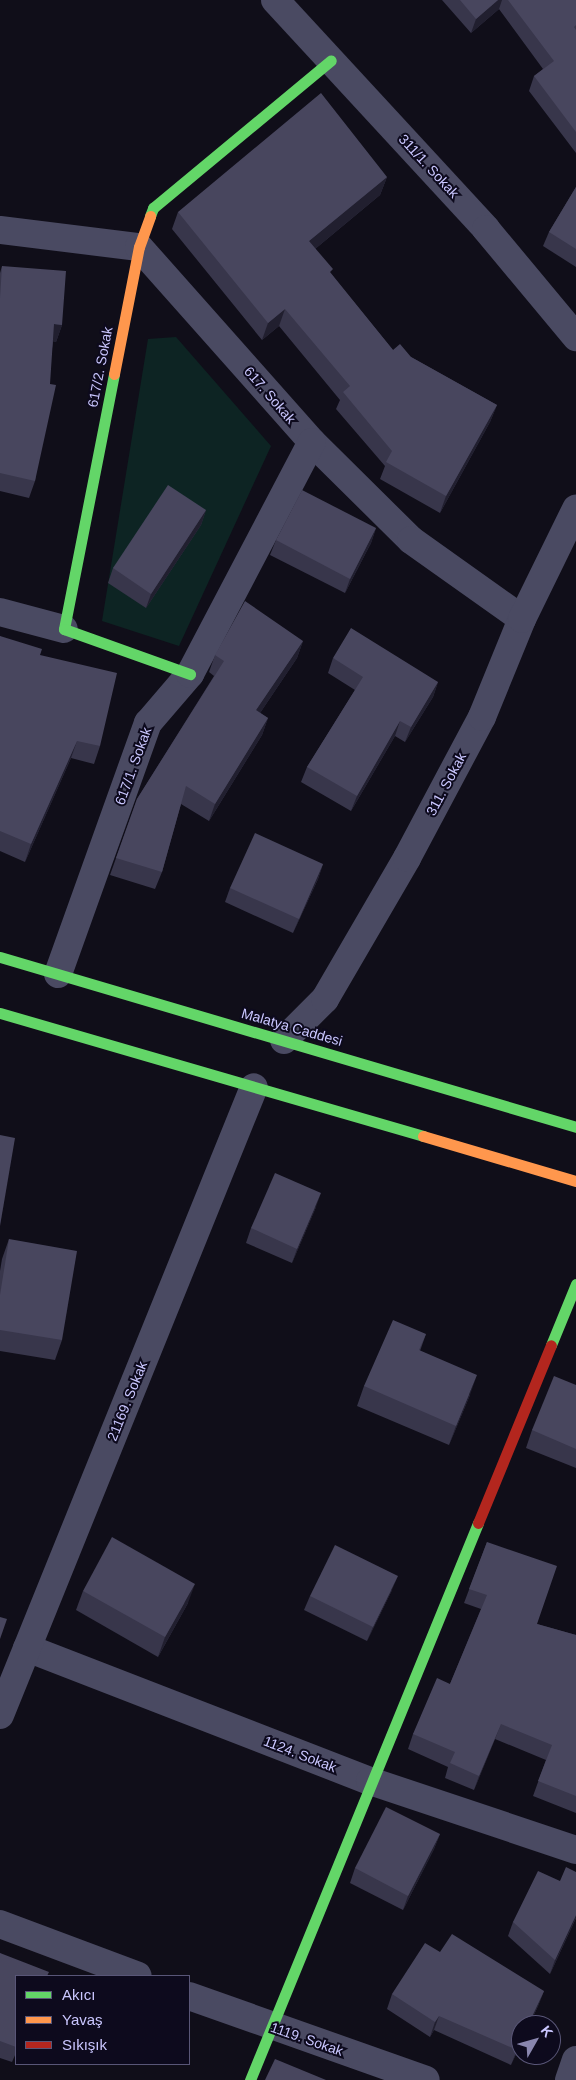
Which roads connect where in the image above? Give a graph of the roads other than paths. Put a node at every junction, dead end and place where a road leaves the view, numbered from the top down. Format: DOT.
graph roads {
  1 [pos="276,0"];
  2 [pos="331,60"];
  3 [pos="0,230"];
  4 [pos="139,246"];
  5 [pos="576,338"];
  6 [pos="312,442"];
  7 [pos="576,509"];
  8 [pos="0,612"];
  9 [pos="522,619"];
  10 [pos="64,629"];
  11 [pos="190,674"];
  12 [pos="0,957"];
  13 [pos="58,974"];
  14 [pos="0,1013"];
  15 [pos="284,1040"];
  16 [pos="254,1087"];
  17 [pos="576,1126"];
  18 [pos="576,1181"];
  19 [pos="576,1284"];
  20 [pos="28,1648"];
  21 [pos="0,1715"];
  22 [pos="370,1781"];
  23 [pos="576,1850"];
  24 [pos="0,1924"];
  25 [pos="135,1975"];
  26 [pos="190,1996"];
  27 [pos="270,2027"];
  28 [pos="576,2060"];
  29 [pos="250,2080"];
  30 [pos="426,2080"];
  31 [pos="569,2080"];
  1 -- 2 [label="street, 311/1. Sokak"];
  2 -- 4 [label="street, 617/2. Sokak"];
  2 -- 5 [label="street, 311/1. Sokak"];
  3 -- 4 [label="street"];
  4 -- 6 [label="street, 617. Sokak"];
  4 -- 10 [label="street, 617/2. Sokak"];
  6 -- 9 [label="street, 617. Sokak"];
  6 -- 11 [label="street, 617/1. Sokak"];
  7 -- 9 [label="street, 311. Sokak"];
  8 -- 10 [label="street"];
  9 -- 15 [label="street, 311. Sokak"];
  10 -- 11 [label="street"];
  11 -- 13 [label="street, 617/1. Sokak"];
  12 -- 13 [label="street, Malatya Caddesi"];
  13 -- 15 [label="street, Malatya Caddesi"];
  14 -- 16 [label="street"];
  15 -- 17 [label="street, Malatya Caddesi"];
  16 -- 18 [label="street"];
  16 -- 20 [label="street, 21169. Sokak"];
  19 -- 22 [label="street"];
  20 -- 21 [label="street, 21169. Sokak"];
  20 -- 22 [label="street, 1124. Sokak"];
  22 -- 23 [label="street, 1124. Sokak"];
  22 -- 27 [label="street"];
  24 -- 25 [label="street"];
  26 -- 27 [label="street, 1119. Sokak"];
  27 -- 29 [label="street"];
  27 -- 30 [label="street, 1119. Sokak"];
  28 -- 31 [label="street"];
}
